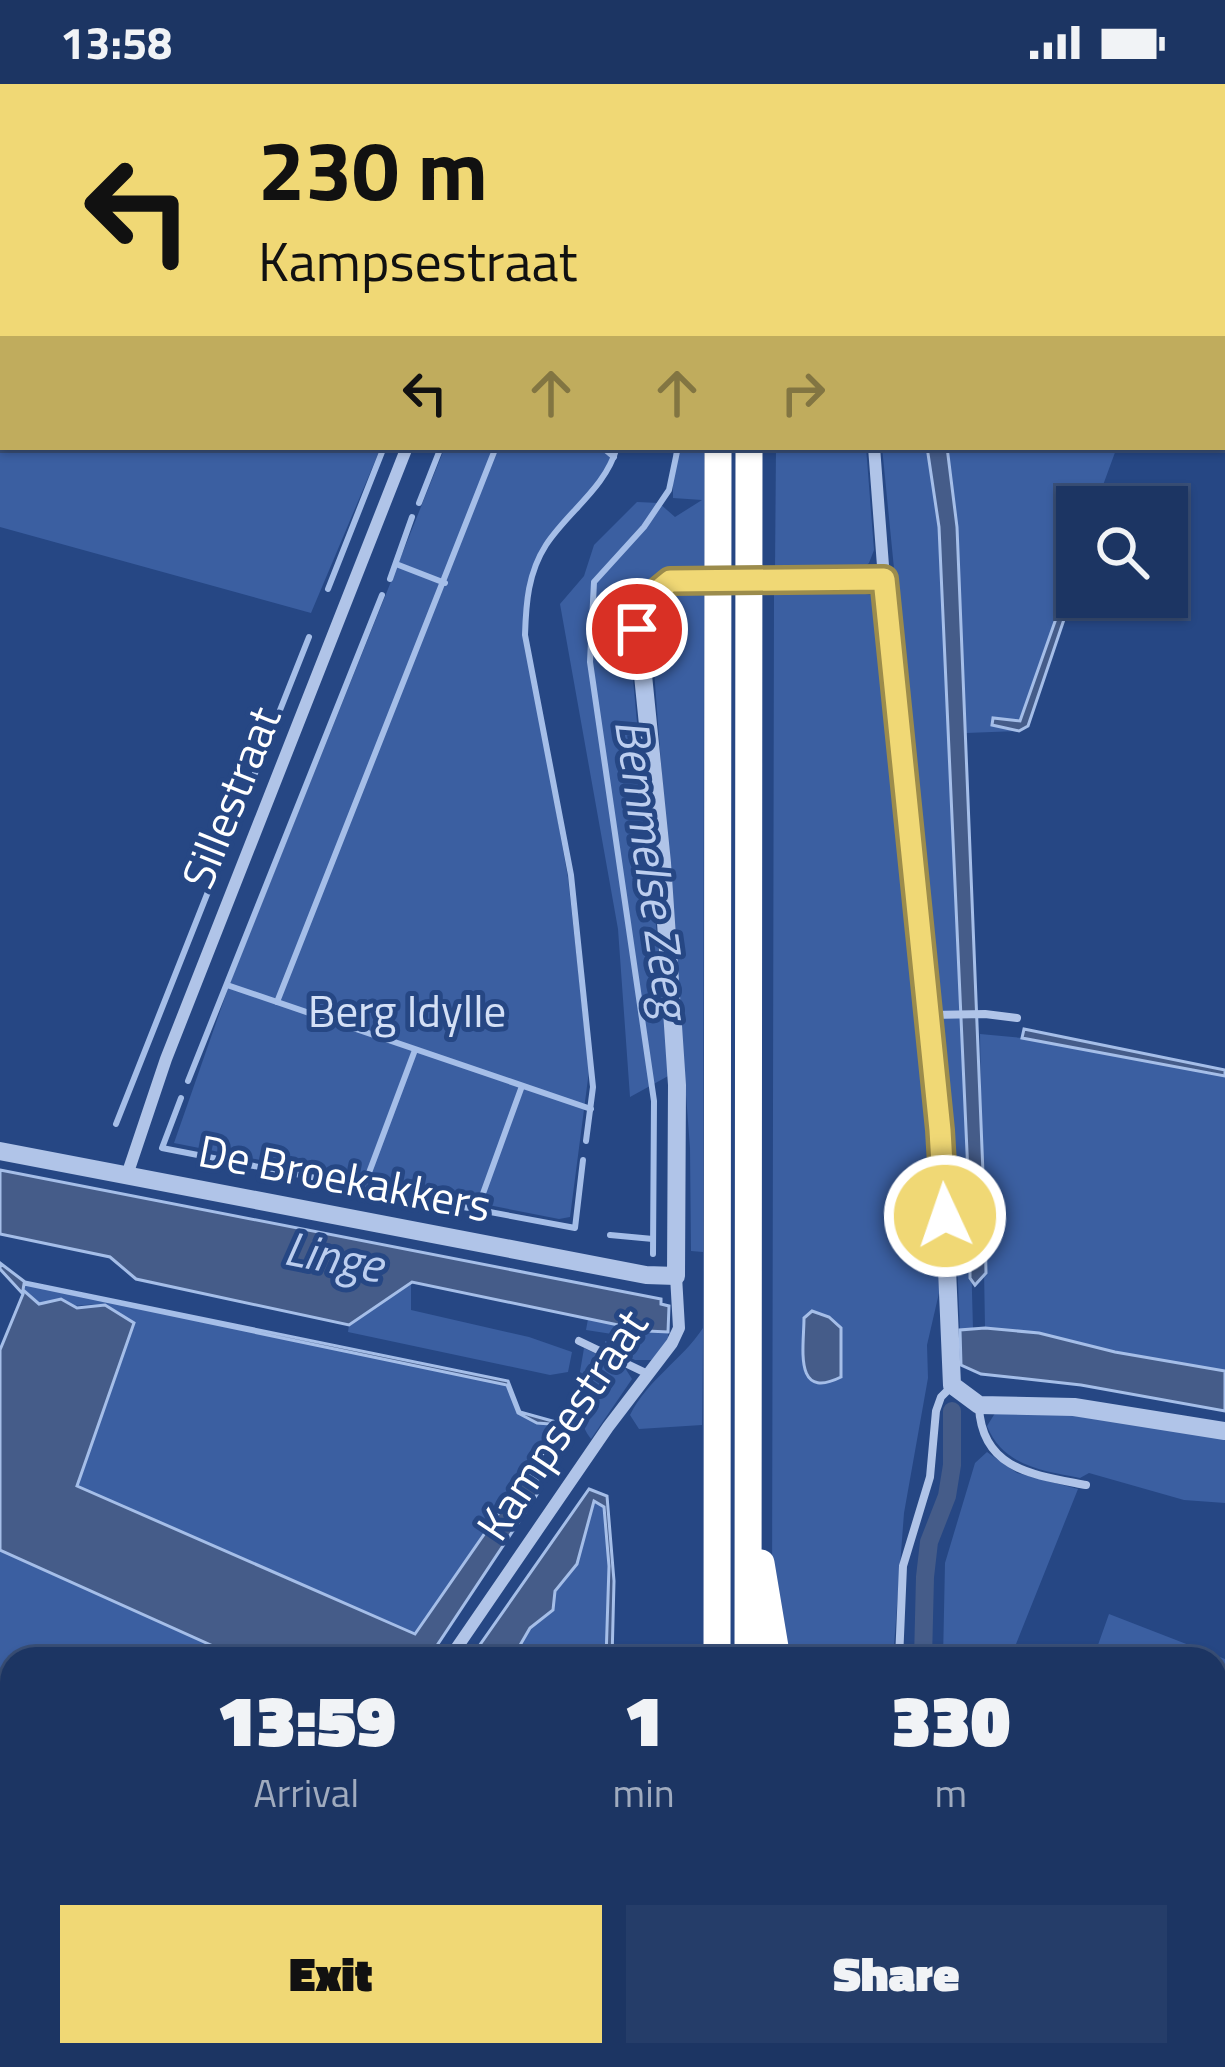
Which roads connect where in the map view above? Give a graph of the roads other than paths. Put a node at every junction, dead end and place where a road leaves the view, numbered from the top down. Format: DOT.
graph roads {
  1 [pos="406,450"];
  2 [pos="718,450"];
  3 [pos="749,450"];
  4 [pos="874,450"];
  5 [pos="884,579"];
  6 [pos="929,1015"];
  7 [pos="1017,1018"];
  8 [pos="0,1151"];
  9 [pos="128,1175"];
  10 [pos="676,1276"];
  11 [pos="579,1341"];
  12 [pos="648,1374"];
  13 [pos="952,1385"];
  14 [pos="979,1405"];
  15 [pos="1225,1431"];
  16 [pos="1086,1484"];
  17 [pos="749,1517"];
  18 [pos="457,1647"];
  19 [pos="717,1647"];
  20 [pos="748,1647"];
  21 [pos="775,1647"];
  22 [pos="900,1647"];
  1 -- 9 [label="street, Sillestraat"];
  2 -- 19 [label="highway"];
  3 -- 17 [label="highway"];
  4 -- 5 [label="street"];
  5 -- 6 [label="street"];
  5 -- 10 [label="street, Kampsestraat, bridge"];
  6 -- 7 [label="lane"];
  6 -- 13 [label="street"];
  8 -- 9 [label="street, De Broekakkers"];
  9 -- 10 [label="street, De Broekakkers"];
  10 -- 12 [label="street, Kampsestraat"];
  11 -- 12 [label="lane"];
  12 -- 18 [label="street, Kampsestraat"];
  13 -- 14 [label="street"];
  13 -- 22 [label="lane"];
  14 -- 15 [label="street"];
  14 -- 16 [label="lane"];
  17 -- 20 [label="highway"];
  17 -- 21 [label="highway"];
}
